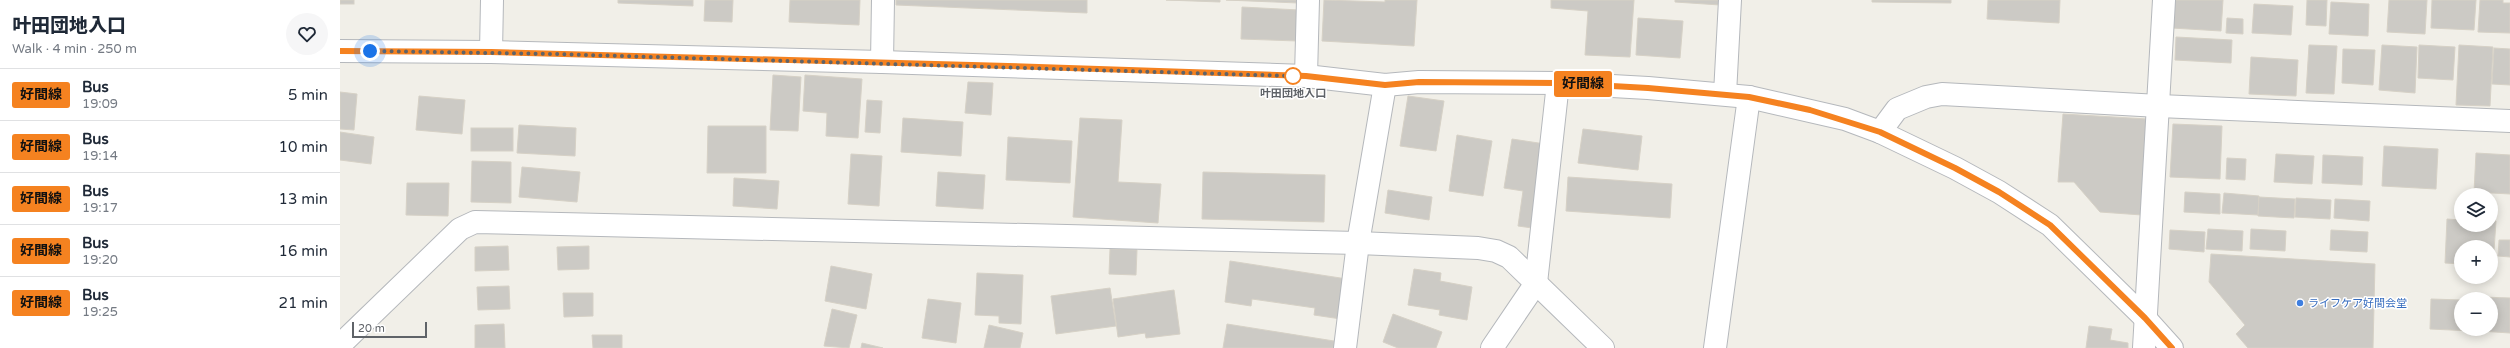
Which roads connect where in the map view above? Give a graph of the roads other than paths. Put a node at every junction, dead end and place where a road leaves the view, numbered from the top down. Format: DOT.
graph roads {
  1 [pos="492,0"];
  2 [pos="883,0"];
  3 [pos="1308,0"];
  4 [pos="1730,0"];
  5 [pos="2164,0"];
  6 [pos="340,51"];
  7 [pos="491,52"];
  8 [pos="882,62"];
  9 [pos="1306,76"];
  10 [pos="1558,83"];
  11 [pos="1385,85"];
  12 [pos="1725,94"];
  13 [pos="1749,97"];
  14 [pos="2159,106"];
  15 [pos="2510,121"];
  16 [pos="1880,132"];
  17 [pos="1358,243"];
  18 [pos="1536,283"];
  19 [pos="2145,318"];
  20 [pos="340,345"];
  21 [pos="1345,348"];
  22 [pos="1492,348"];
  23 [pos="1603,348"];
  24 [pos="1715,348"];
  25 [pos="2144,348"];
  26 [pos="2172,348"];
  1 -- 7 [label="street"];
  2 -- 8 [label="street"];
  3 -- 9 [label="street"];
  4 -- 12 [label="street"];
  5 -- 14 [label="street"];
  6 -- 7 [label="street"];
  7 -- 8 [label="street"];
  8 -- 9 [label="street"];
  9 -- 11 [label="street"];
  10 -- 11 [label="street"];
  10 -- 12 [label="street"];
  10 -- 18 [label="street"];
  11 -- 17 [label="street"];
  12 -- 13 [label="street"];
  13 -- 16 [label="street"];
  13 -- 24 [label="street"];
  14 -- 15 [label="street"];
  14 -- 16 [label="street"];
  14 -- 19 [label="street"];
  16 -- 19 [label="street"];
  17 -- 18 [label="street"];
  17 -- 20 [label="street"];
  17 -- 21 [label="street"];
  18 -- 22 [label="street"];
  18 -- 23 [label="street"];
  19 -- 25 [label="street"];
  19 -- 26 [label="street"];
}
